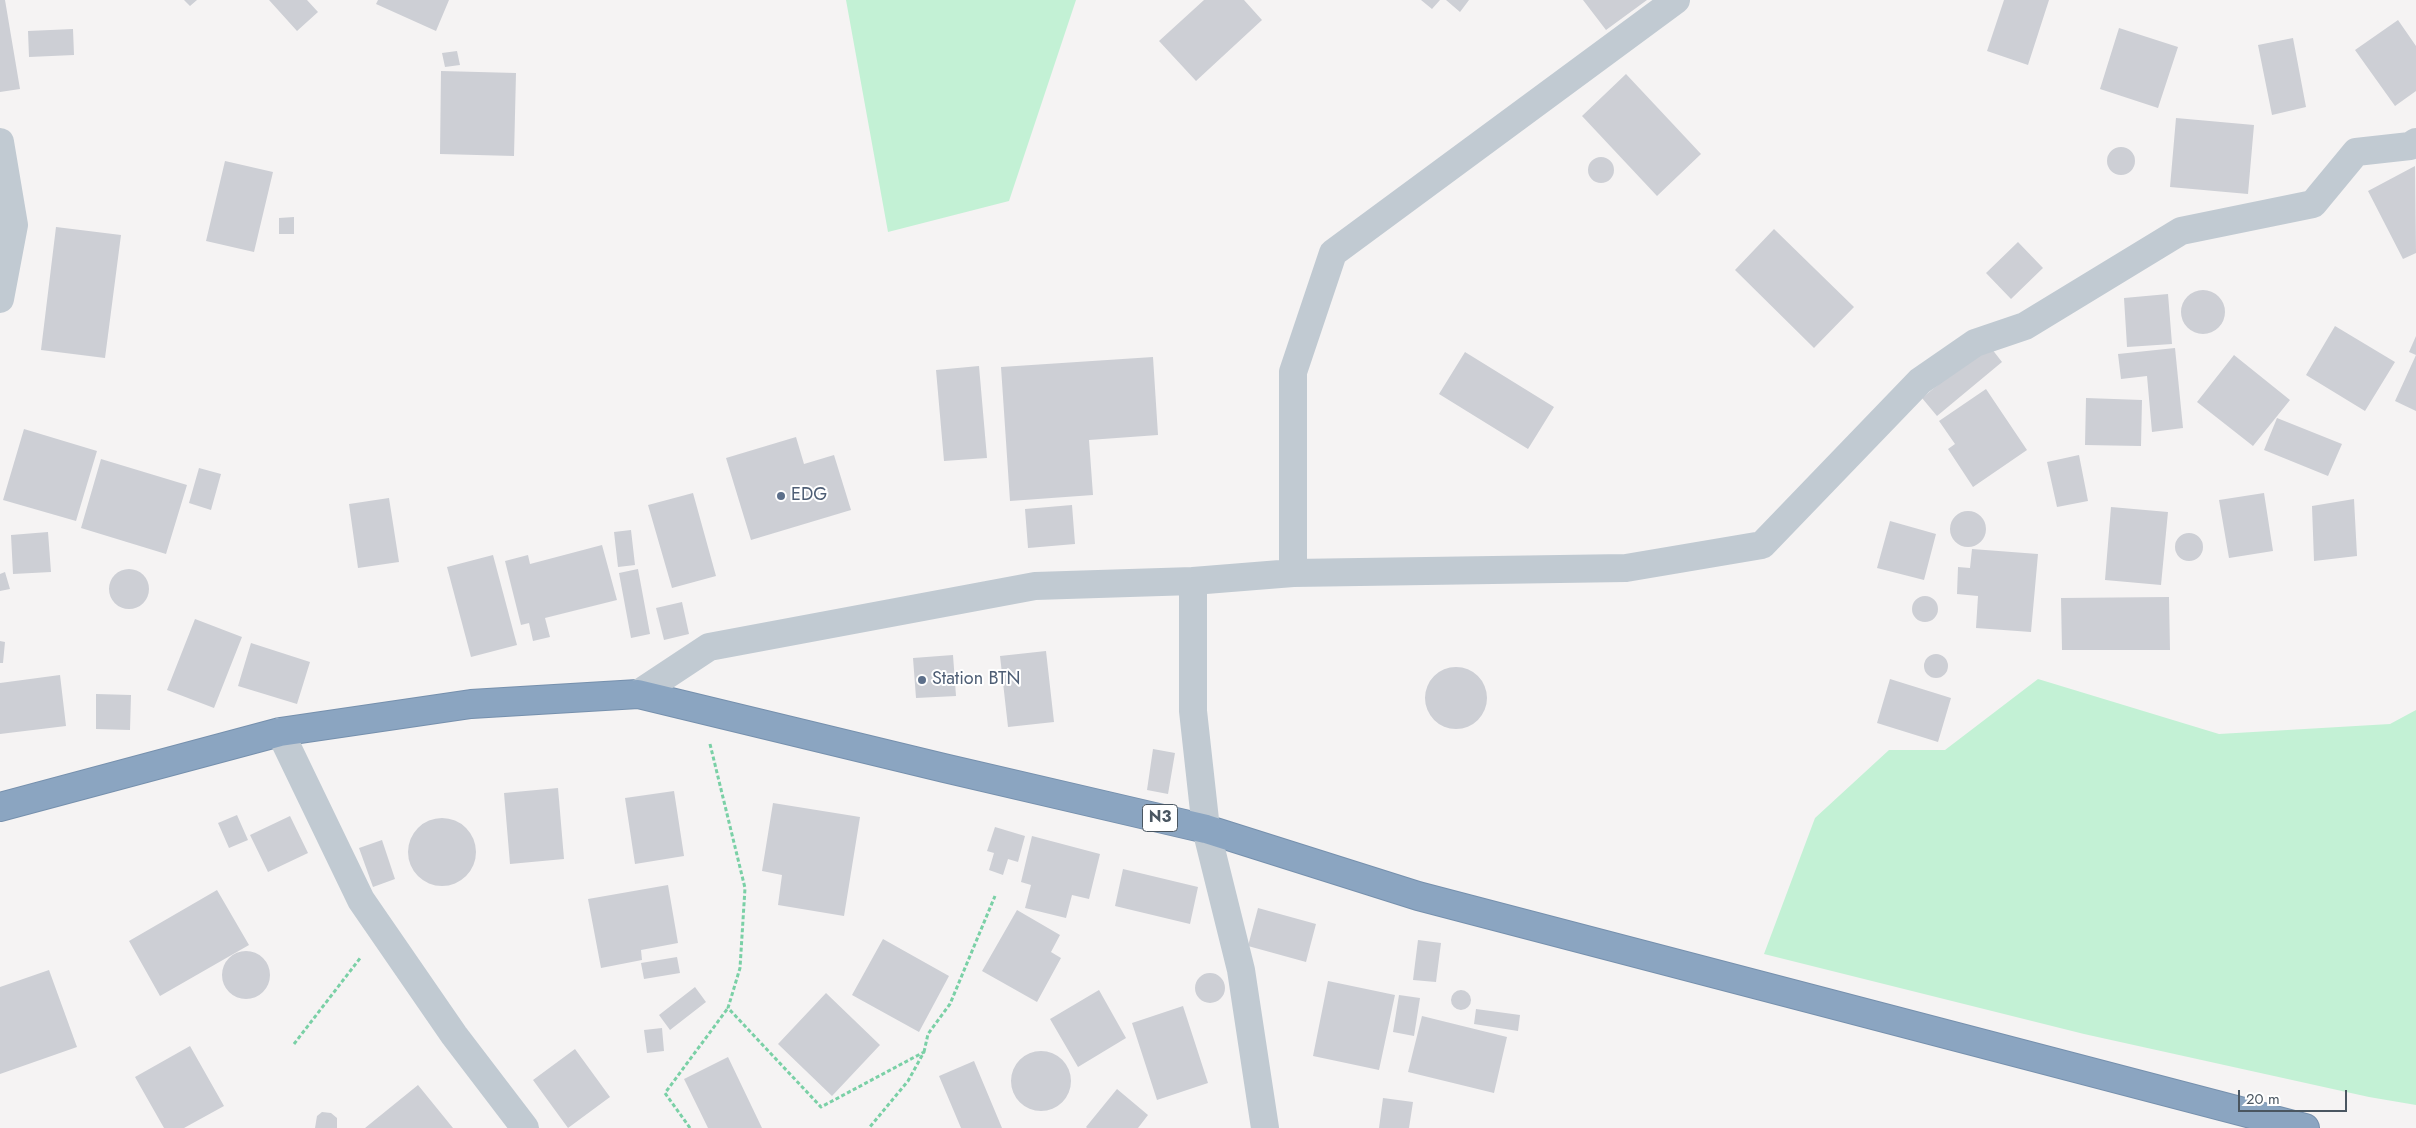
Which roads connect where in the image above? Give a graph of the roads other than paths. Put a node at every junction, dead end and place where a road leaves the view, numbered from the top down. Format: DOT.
graph roads {
  1 [pos="1676,0"];
  2 [pos="0,142"];
  3 [pos="2416,142"];
  4 [pos="0,299"];
  5 [pos="1293,573"];
  6 [pos="1193,581"];
  7 [pos="638,694"];
  8 [pos="280,732"];
  9 [pos="0,807"];
  10 [pos="1206,829"];
  11 [pos="525,1128"];
  12 [pos="1266,1128"];
  13 [pos="2306,1128"];
  1 -- 5 [label="street"];
  2 -- 4 [label="street"];
  3 -- 5 [label="street"];
  5 -- 6 [label="street"];
  6 -- 7 [label="street"];
  6 -- 10 [label="street"];
  7 -- 8 [label="highway, N3"];
  7 -- 10 [label="highway, N3"];
  8 -- 9 [label="highway, N3"];
  8 -- 11 [label="street"];
  10 -- 12 [label="street"];
  10 -- 13 [label="highway, N3"];
}
